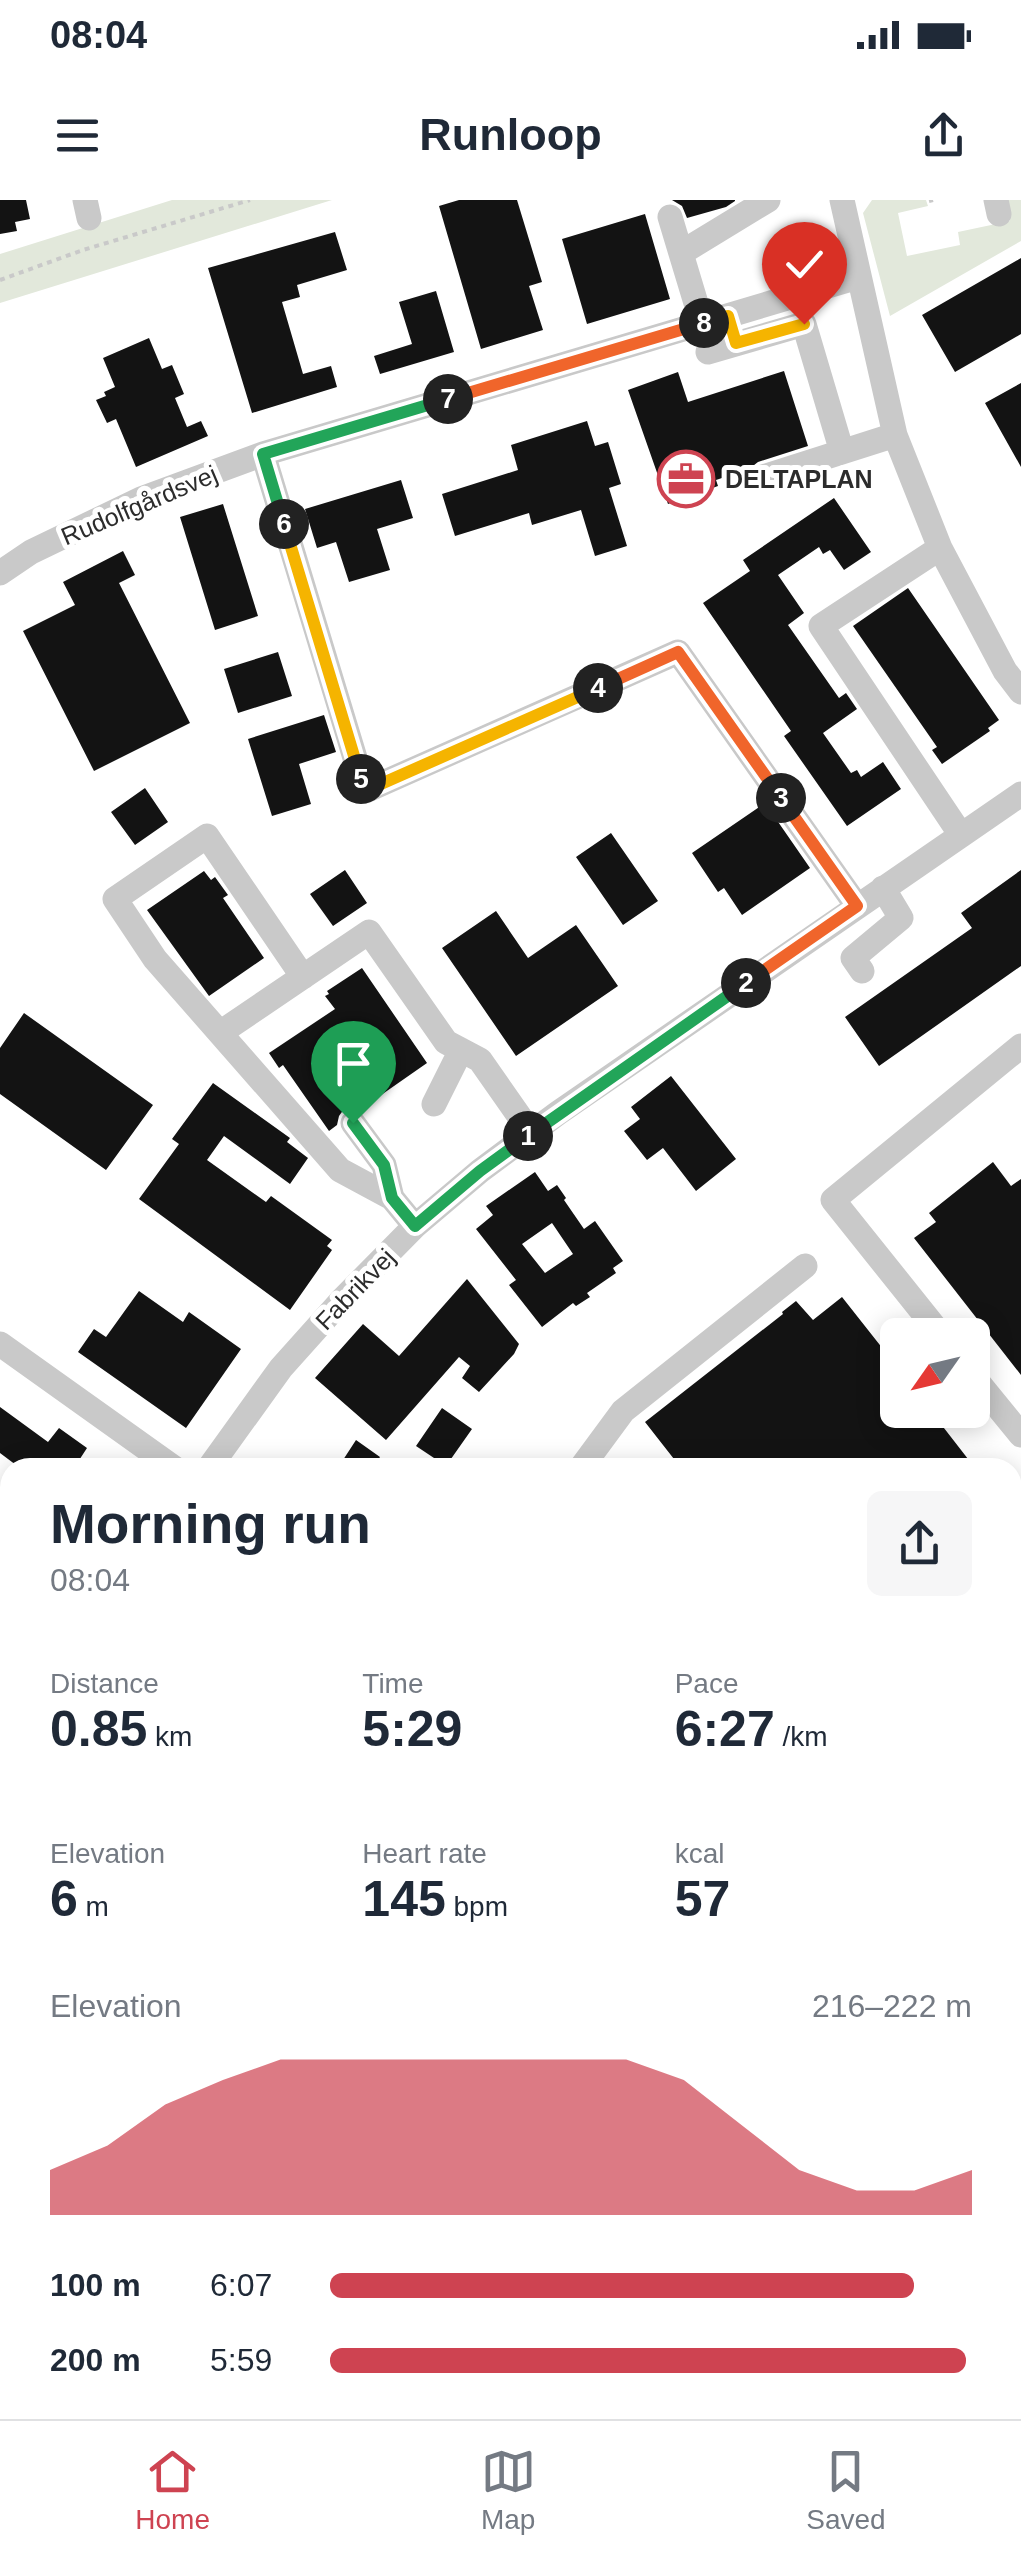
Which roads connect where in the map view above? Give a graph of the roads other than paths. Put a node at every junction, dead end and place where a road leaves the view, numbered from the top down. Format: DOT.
graph roads {
  1 [pos="768,200"];
  2 [pos="844,202"];
  3 [pos="670,217"];
  4 [pos="681,253"];
  5 [pos="858,277"];
  6 [pos="728,316"];
  7 [pos="702,323"];
  8 [pos="736,343"];
  9 [pos="708,352"];
  10 [pos="895,435"];
  11 [pos="842,452"];
  12 [pos="263,454"];
  13 [pos="763,477"];
  14 [pos="940,548"];
  15 [pos="0,573"];
  16 [pos="1021,692"];
  17 [pos="1017,806"];
  18 [pos="961,835"];
  19 [pos="883,888"];
  20 [pos="857,906"];
  21 [pos="862,971"];
  22 [pos="302,977"];
  23 [pos="220,1033"];
  24 [pos="1021,1046"];
  25 [pos="462,1050"];
  26 [pos="434,1104"];
  27 [pos="353,1123"];
  28 [pos="531,1133"];
  29 [pos="392,1198"];
  30 [pos="415,1226"];
  31 [pos="805,1266"];
  32 [pos="927,1318"];
  33 [pos="0,1344"];
  34 [pos="990,1397"];
  35 [pos="1021,1435"];
  36 [pos="160,1458"];
  37 [pos="216,1458"];
  38 [pos="588,1458"];
  1 -- 4 [label="street"];
  2 -- 5 [label="street"];
  3 -- 4 [label="street"];
  4 -- 7 [label="street"];
  5 -- 6 [label="street, Rudolfgårdsvej"];
  5 -- 10 [label="street"];
  6 -- 7 [label="street, Rudolfgårdsvej"];
  6 -- 8 [label="street"];
  7 -- 12 [label="street, Rudolfgårdsvej"];
  8 -- 9 [label="street"];
  8 -- 11 [label="street"];
  10 -- 11 [label="street"];
  10 -- 14 [label="street"];
  11 -- 13 [label="street"];
  12 -- 15 [label="street, Rudolfgårdsvej"];
  12 -- 20 [label="street"];
  14 -- 16 [label="street"];
  14 -- 18 [label="street"];
  17 -- 18 [label="street, Fabrikvej"];
  18 -- 19 [label="street, Fabrikvej"];
  19 -- 20 [label="street, Fabrikvej"];
  19 -- 21 [label="street"];
  20 -- 28 [label="street, Fabrikvej"];
  22 -- 23 [label="street"];
  22 -- 23 [label="street"];
  22 -- 25 [label="street"];
  23 -- 29 [label="street"];
  24 -- 32 [label="street"];
  25 -- 26 [label="street"];
  25 -- 28 [label="street"];
  27 -- 29 [label="street"];
  28 -- 30 [label="street, Fabrikvej"];
  29 -- 30 [label="street"];
  30 -- 37 [label="street, Fabrikvej"];
  31 -- 38 [label="street"];
  33 -- 36 [label="street"];
  34 -- 35 [label="street"];
}
